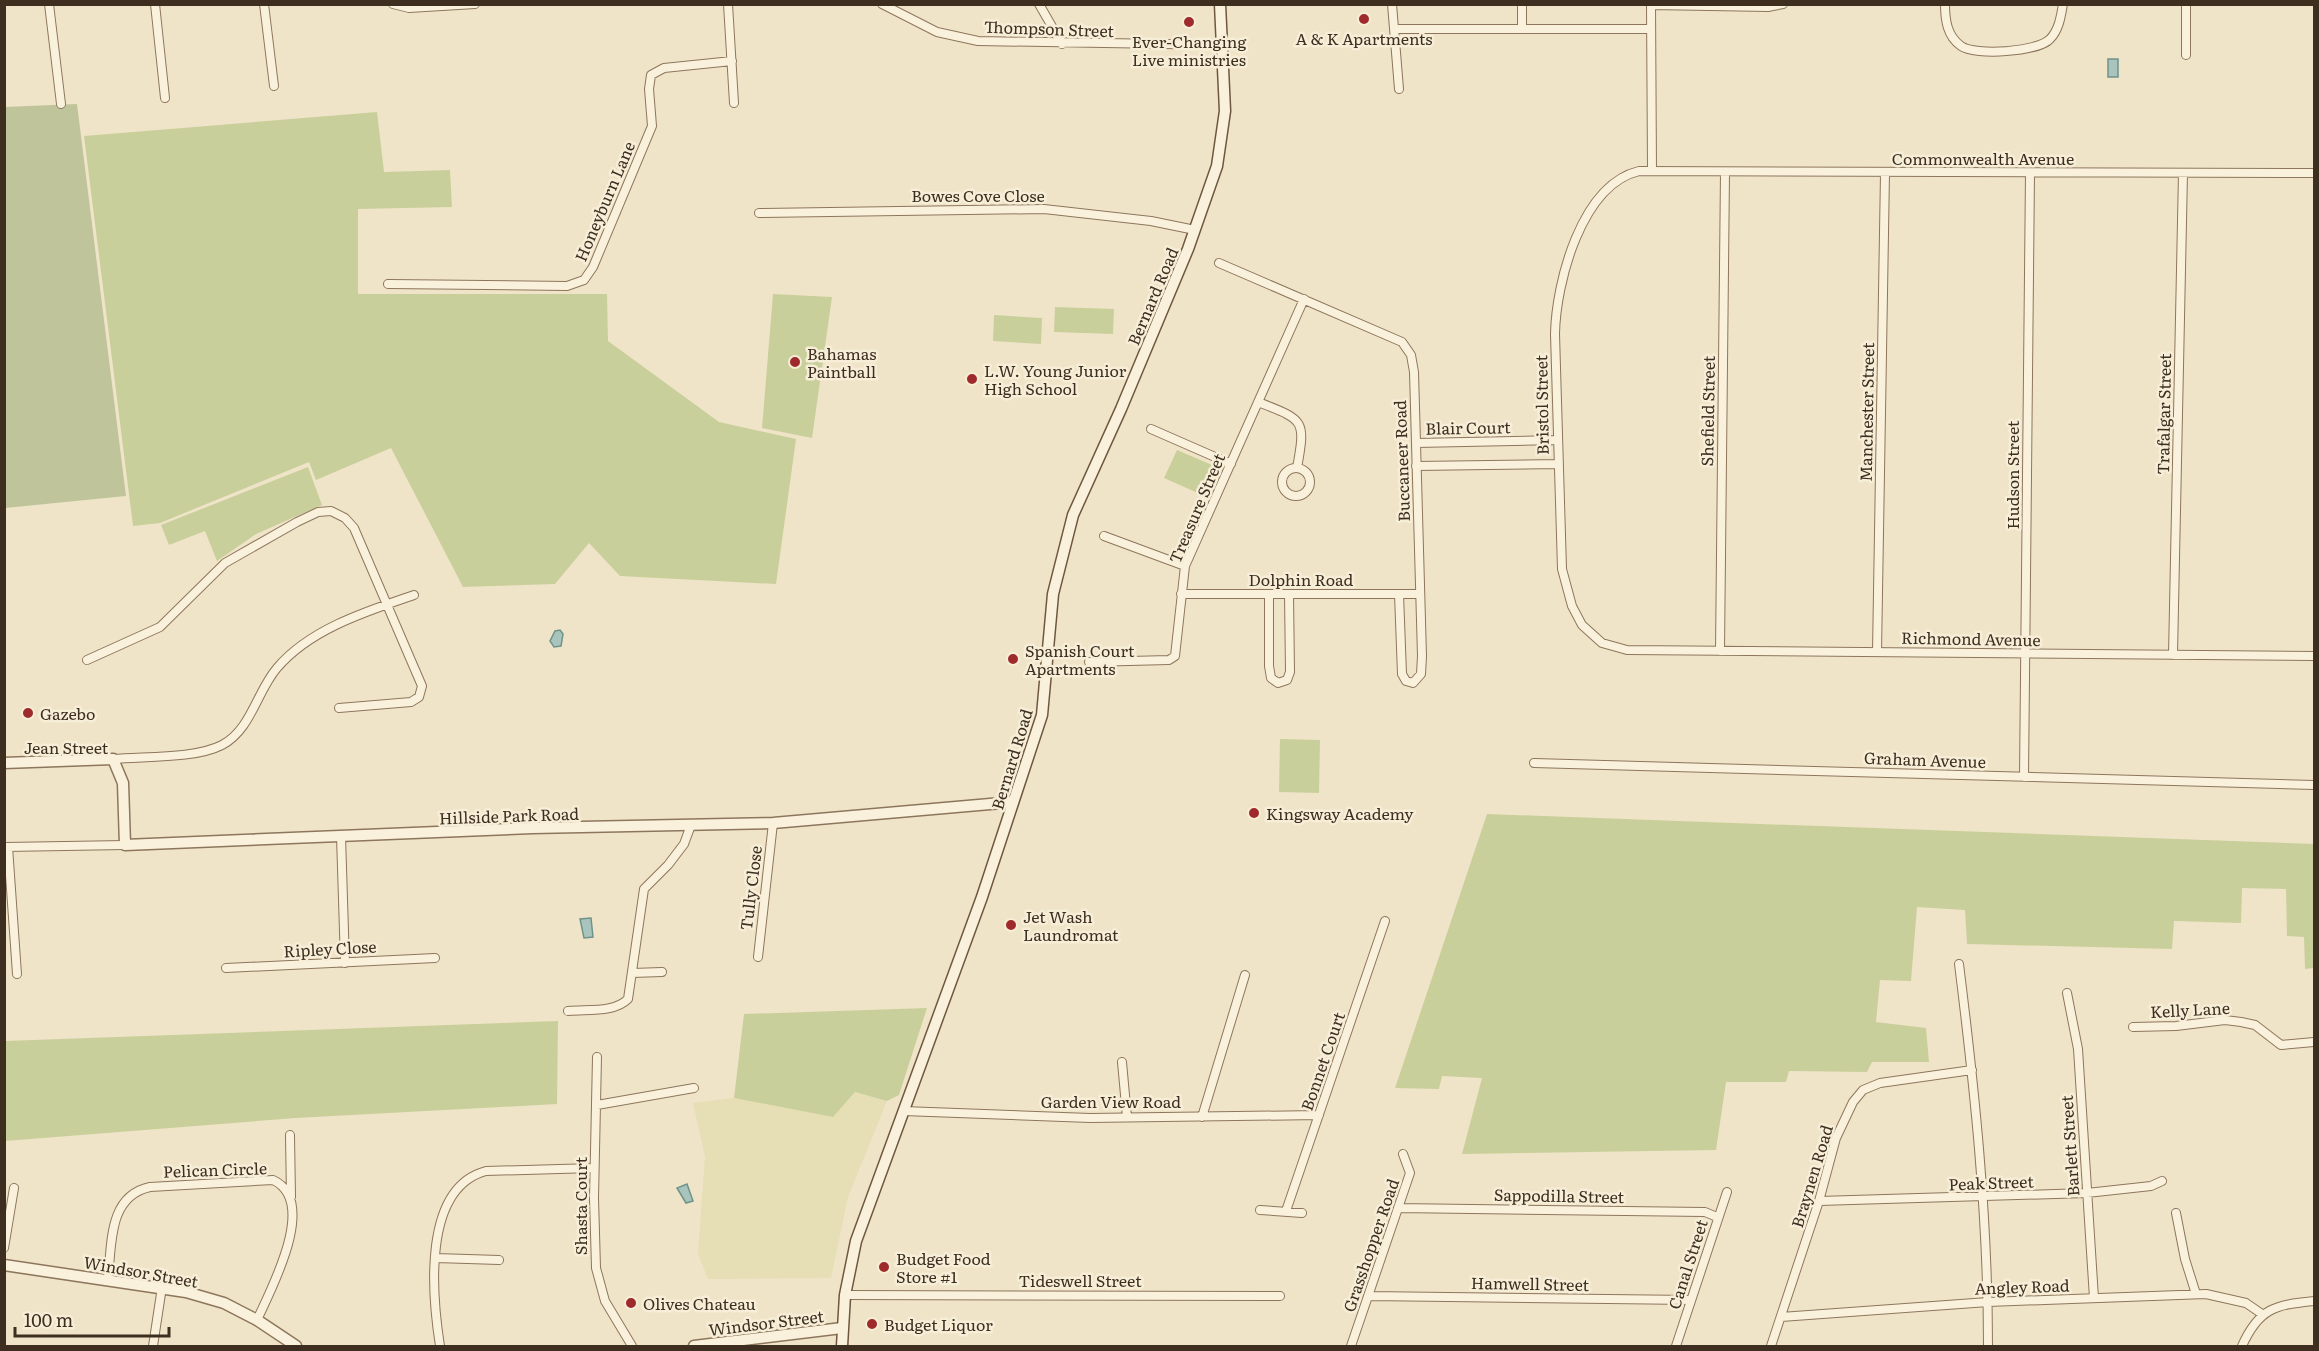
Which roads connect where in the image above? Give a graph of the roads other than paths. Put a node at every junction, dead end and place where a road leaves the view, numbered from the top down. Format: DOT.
graph roads {
  1 [pos="49,4"];
  2 [pos="155,4"];
  3 [pos="264,4"];
  4 [pos="393,4"];
  5 [pos="475,4"];
  6 [pos="728,4"];
  7 [pos="882,4"];
  8 [pos="1039,4"];
  9 [pos="1220,4"];
  10 [pos="1392,4"];
  11 [pos="1522,4"];
  12 [pos="1783,4"];
  13 [pos="1945,4"];
  14 [pos="2063,4"];
  15 [pos="2186,4"];
  16 [pos="1651,5"];
  17 [pos="1394,29"];
  18 [pos="1522,29"];
  19 [pos="1651,29"];
  20 [pos="1062,44"];
  21 [pos="1223,45"];
  22 [pos="2186,55"];
  23 [pos="732,61"];
  24 [pos="274,86"];
  25 [pos="1399,89"];
  26 [pos="165,98"];
  27 [pos="734,103"];
  28 [pos="61,104"];
  29 [pos="1652,171"];
  30 [pos="1725,172"];
  31 [pos="1885,173"];
  32 [pos="2030,173"];
  33 [pos="2183,173"];
  34 [pos="2314,173"];
  35 [pos="759,213"];
  36 [pos="1195,230"];
  37 [pos="1219,263"];
  38 [pos="388,284"];
  39 [pos="1304,299"];
  40 [pos="1258,402"];
  41 [pos="1151,429"];
  42 [pos="1557,440"];
  43 [pos="1416,443"];
  44 [pos="1231,464"];
  45 [pos="1557,464"];
  46 [pos="1416,466"];
  47 [pos="1297,468"];
  48 [pos="1104,536"];
  49 [pos="1185,566"];
  50 [pos="1181,594"];
  51 [pos="1269,594"];
  52 [pos="1289,594"];
  53 [pos="1399,594"];
  54 [pos="1420,594"];
  55 [pos="414,595"];
  56 [pos="387,604"];
  57 [pos="1627,650"];
  58 [pos="1720,651"];
  59 [pos="1877,652"];
  60 [pos="2026,653"];
  61 [pos="2173,655"];
  62 [pos="2314,656"];
  63 [pos="87,660"];
  64 [pos="1089,662"];
  65 [pos="339,708"];
  66 [pos="113,759"];
  67 [pos="4,763"];
  68 [pos="1534,763"];
  69 [pos="2024,777"];
  70 [pos="2314,785"];
  71 [pos="1013,802"];
  72 [pos="773,823"];
  73 [pos="691,825"];
  74 [pos="340,836"];
  75 [pos="125,845"];
  76 [pos="6,847"];
  77 [pos="1385,921"];
  78 [pos="758,957"];
  79 [pos="435,958"];
  80 [pos="345,963"];
  81 [pos="1959,964"];
  82 [pos="226,968"];
  83 [pos="662,972"];
  84 [pos="632,973"];
  85 [pos="17,974"];
  86 [pos="1245,975"];
  87 [pos="2067,993"];
  88 [pos="568,1011"];
  89 [pos="2133,1027"];
  90 [pos="2314,1042"];
  91 [pos="597,1057"];
  92 [pos="1122,1062"];
  93 [pos="1972,1070"];
  94 [pos="694,1088"];
  95 [pos="597,1105"];
  96 [pos="903,1112"];
  97 [pos="1319,1115"];
  98 [pos="1126,1117"];
  99 [pos="1202,1117"];
  100 [pos="290,1135"];
  101 [pos="1403,1154"];
  102 [pos="594,1168"];
  103 [pos="2162,1181"];
  104 [pos="14,1188"];
  105 [pos="1727,1192"];
  106 [pos="2087,1193"];
  107 [pos="1983,1197"];
  108 [pos="291,1201"];
  109 [pos="1819,1201"];
  110 [pos="1398,1208"];
  111 [pos="1260,1210"];
  112 [pos="1286,1211"];
  113 [pos="1302,1213"];
  114 [pos="2176,1213"];
  115 [pos="1717,1217"];
  116 [pos="4,1248"];
  117 [pos="436,1258"];
  118 [pos="500,1260"];
  119 [pos="4,1265"];
  120 [pos="108,1278"];
  121 [pos="162,1287"];
  122 [pos="2196,1294"];
  123 [pos="845,1295"];
  124 [pos="1280,1296"];
  125 [pos="1369,1296"];
  126 [pos="2094,1298"];
  127 [pos="1691,1300"];
  128 [pos="2314,1301"];
  129 [pos="1988,1302"];
  130 [pos="2262,1314"];
  131 [pos="1781,1317"];
  132 [pos="257,1320"];
  133 [pos="842,1328"];
  134 [pos="153,1347"];
  135 [pos="296,1347"];
  136 [pos="440,1347"];
  137 [pos="632,1347"];
  138 [pos="694,1347"];
  139 [pos="842,1347"];
  140 [pos="1351,1347"];
  141 [pos="1676,1347"];
  142 [pos="1771,1347"];
  143 [pos="1988,1347"];
  144 [pos="2242,1347"];
  1 -- 28 [label="street"];
  2 -- 26 [label="street"];
  3 -- 24 [label="street"];
  4 -- 5 [label="street"];
  6 -- 23 [label="street"];
  7 -- 20 [label="street, Thompson Street"];
  8 -- 20 [label="street"];
  9 -- 21 [label="street, Bernard Road"];
  10 -- 17 [label="street"];
  11 -- 18 [label="street"];
  12 -- 16 [label="street"];
  13 -- 14 [label="street"];
  15 -- 22 [label="street"];
  16 -- 19 [label="street"];
  17 -- 18 [label="street"];
  17 -- 25 [label="street"];
  18 -- 19 [label="street"];
  19 -- 29 [label="street"];
  20 -- 21 [label="street, Thompson Street"];
  21 -- 36 [label="street, Bernard Road"];
  23 -- 27 [label="street"];
  23 -- 38 [label="street, Honeyburn Lane"];
  29 -- 30 [label="street, Commonwealth Avenue"];
  29 -- 42 [label="street, Bristol Street"];
  30 -- 31 [label="street, Commonwealth Avenue"];
  30 -- 58 [label="street, Shefield Street"];
  31 -- 32 [label="street, Commonwealth Avenue"];
  31 -- 59 [label="street, Manchester Street"];
  32 -- 33 [label="street, Commonwealth Avenue"];
  32 -- 60 [label="street, Hudson Street"];
  33 -- 34 [label="street, Commonwealth Avenue"];
  33 -- 61 [label="street, Trafalgar Street"];
  35 -- 36 [label="street, Bowes Cove Close"];
  36 -- 71 [label="street, Bernard Road"];
  37 -- 39 [label="street, Buccaneer Road"];
  39 -- 40 [label="street, Treasure Street"];
  39 -- 43 [label="street, Buccaneer Road"];
  40 -- 44 [label="street, Treasure Street"];
  40 -- 47 [label="street"];
  41 -- 44 [label="street"];
  42 -- 43 [label="street, Blair Court"];
  42 -- 45 [label="street, Bristol Street"];
  43 -- 46 [label="street, Buccaneer Road"];
  44 -- 49 [label="street, Treasure Street"];
  45 -- 46 [label="street"];
  45 -- 57 [label="street, Bristol Street"];
  46 -- 54 [label="street, Buccaneer Road"];
  48 -- 49 [label="street"];
  49 -- 50 [label="street, Treasure Street"];
  50 -- 51 [label="street, Dolphin Road"];
  50 -- 64 [label="street, Treasure Street"];
  51 -- 52 [label="street, Dolphin Road"];
  51 -- 52 [label="street"];
  52 -- 53 [label="street, Dolphin Road"];
  53 -- 54 [label="street, Dolphin Road"];
  53 -- 54 [label="street, Buccaneer Road"];
  55 -- 56 [label="street"];
  56 -- 63 [label="street"];
  56 -- 65 [label="street"];
  56 -- 66 [label="street"];
  57 -- 58 [label="street, Richmond Avenue"];
  58 -- 59 [label="street, Richmond Avenue"];
  59 -- 60 [label="street, Richmond Avenue"];
  60 -- 61 [label="street, Richmond Avenue"];
  60 -- 69 [label="street, Hudson Street"];
  61 -- 62 [label="street, Richmond Avenue"];
  66 -- 67 [label="street, Jean Street"];
  66 -- 75 [label="street, Jean Street"];
  68 -- 69 [label="street, Graham Avenue"];
  69 -- 70 [label="street, Graham Avenue"];
  71 -- 72 [label="street, Hillside Park Road"];
  71 -- 96 [label="street, Bernard Road"];
  72 -- 73 [label="street, Hillside Park Road"];
  72 -- 78 [label="street, Tully Close"];
  73 -- 74 [label="street, Hillside Park Road"];
  73 -- 84 [label="street"];
  74 -- 75 [label="street, Hillside Park Road"];
  74 -- 80 [label="street"];
  75 -- 76 [label="street, Hillside Park Road"];
  76 -- 85 [label="street"];
  77 -- 97 [label="street, Bonnet Court"];
  79 -- 80 [label="street, Ripley Close"];
  80 -- 82 [label="street, Ripley Close"];
  81 -- 93 [label="street"];
  83 -- 84 [label="street"];
  84 -- 88 [label="street"];
  86 -- 99 [label="street"];
  87 -- 106 [label="street, Barlett Street"];
  89 -- 90 [label="street, Kelly Lane"];
  91 -- 95 [label="street, Shasta Court"];
  92 -- 98 [label="street"];
  93 -- 107 [label="street"];
  93 -- 109 [label="street, Braynen Road"];
  94 -- 95 [label="street"];
  95 -- 102 [label="street, Shasta Court"];
  96 -- 98 [label="street, Garden View Road"];
  96 -- 123 [label="street, Bernard Road"];
  97 -- 99 [label="street, Garden View Road"];
  97 -- 112 [label="street, Bonnet Court"];
  98 -- 99 [label="street, Garden View Road"];
  100 -- 108 [label="street"];
  101 -- 110 [label="street, Grasshopper Road"];
  102 -- 117 [label="street"];
  102 -- 137 [label="street, Shasta Court"];
  103 -- 106 [label="street, Peak Street"];
  104 -- 116 [label="street"];
  105 -- 115 [label="street, Canal Street"];
  106 -- 107 [label="street, Peak Street"];
  106 -- 126 [label="street, Barlett Street"];
  107 -- 109 [label="street, Peak Street"];
  107 -- 129 [label="street"];
  108 -- 120 [label="street, Pelican Circle"];
  108 -- 132 [label="street"];
  109 -- 131 [label="street, Braynen Road"];
  110 -- 115 [label="street, Sappodilla Street"];
  110 -- 125 [label="street, Grasshopper Road"];
  111 -- 112 [label="street"];
  112 -- 113 [label="street"];
  114 -- 122 [label="street"];
  115 -- 127 [label="street, Canal Street"];
  117 -- 118 [label="street"];
  117 -- 136 [label="street"];
  119 -- 120 [label="street, Windsor Street"];
  120 -- 121 [label="street, Windsor Street"];
  121 -- 132 [label="street, Windsor Street"];
  121 -- 134 [label="street"];
  122 -- 126 [label="street, Angley Road"];
  122 -- 130 [label="street, Angley Road"];
  123 -- 124 [label="street, Tideswell Street"];
  123 -- 133 [label="street, Bernard Road"];
  125 -- 127 [label="street, Hamwell Street"];
  125 -- 140 [label="street, Grasshopper Road"];
  126 -- 129 [label="street, Angley Road"];
  127 -- 141 [label="street, Canal Street"];
  128 -- 130 [label="street"];
  129 -- 131 [label="street, Angley Road"];
  129 -- 143 [label="street"];
  130 -- 144 [label="street"];
  131 -- 142 [label="street, Braynen Road"];
  132 -- 135 [label="street, Windsor Street"];
  133 -- 138 [label="street, Windsor Street"];
  133 -- 139 [label="street, Bernard Road"];
}
